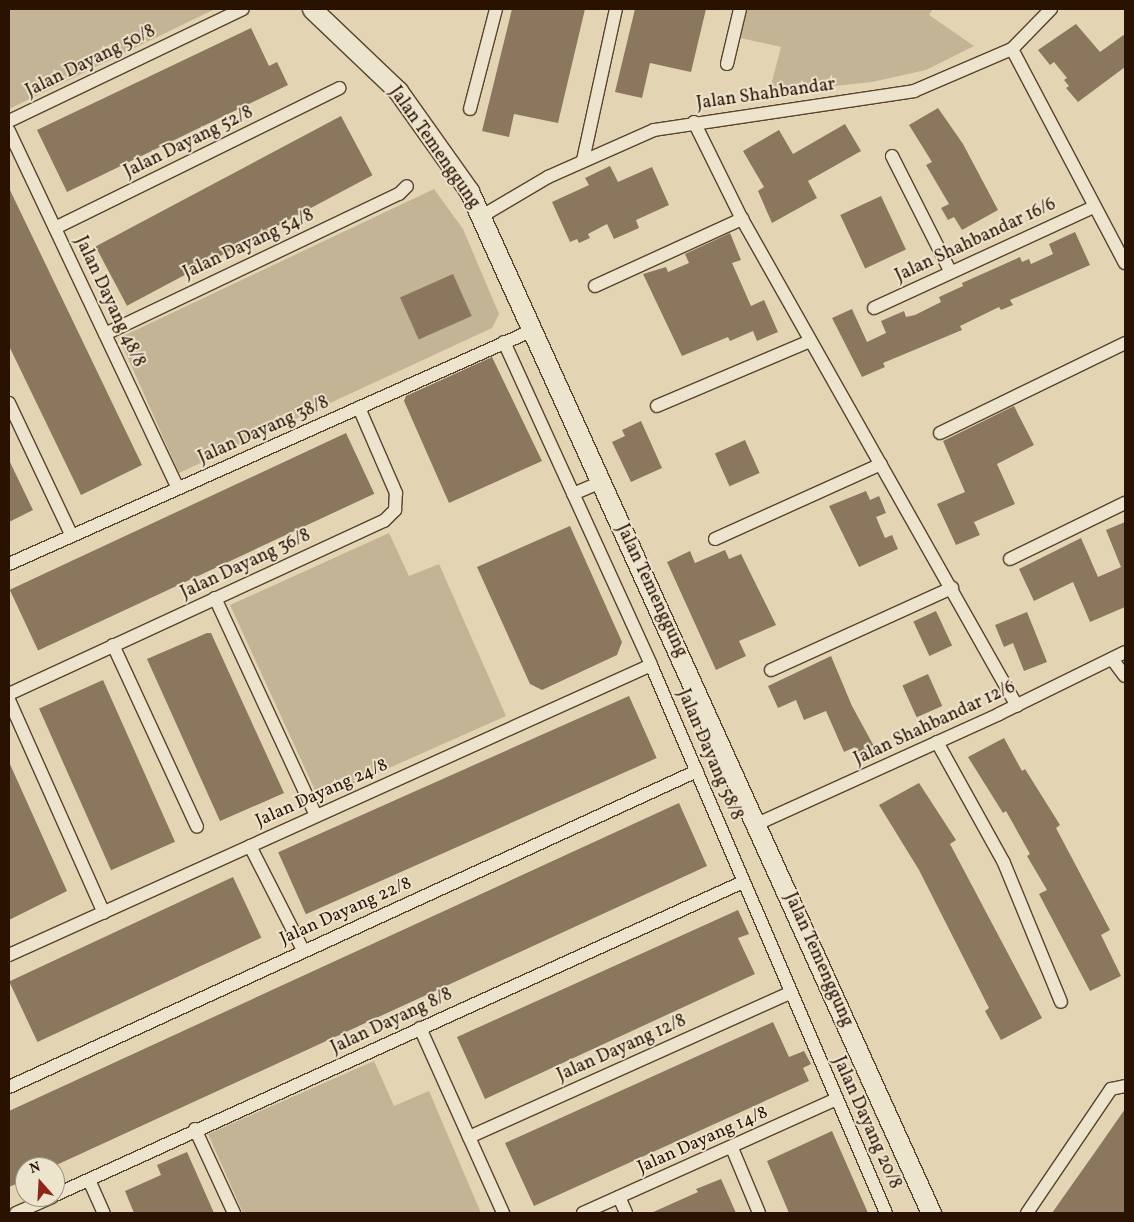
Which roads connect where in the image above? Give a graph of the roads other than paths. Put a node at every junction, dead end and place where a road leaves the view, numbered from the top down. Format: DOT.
graph roads {
  1 [pos="243,9"];
  2 [pos="312,9"];
  3 [pos="496,9"];
  4 [pos="616,9"];
  5 [pos="740,9"];
  6 [pos="1051,9"];
  7 [pos="1012,49"];
  8 [pos="727,64"];
  9 [pos="339,88"];
  10 [pos="470,109"];
  11 [pos="9,121"];
  12 [pos="694,122"];
  13 [pos="9,131"];
  14 [pos="892,156"];
  15 [pos="583,160"];
  16 [pos="407,186"];
  17 [pos="1094,207"];
  18 [pos="482,216"];
  19 [pos="742,219"];
  20 [pos="55,228"];
  21 [pos="1125,263"];
  22 [pos="950,271"];
  23 [pos="595,286"];
  24 [pos="874,308"];
  25 [pos="533,330"];
  26 [pos="105,334"];
  27 [pos="810,341"];
  28 [pos="504,342"];
  29 [pos="1125,343"];
  30 [pos="9,403"];
  31 [pos="657,406"];
  32 [pos="359,408"];
  33 [pos="940,433"];
  34 [pos="881,464"];
  35 [pos="601,482"];
  36 [pos="178,488"];
  37 [pos="573,494"];
  38 [pos="1125,503"];
  39 [pos="72,536"];
  40 [pos="715,539"];
  41 [pos="1010,559"];
  42 [pos="9,564"];
  43 [pos="952,588"];
  44 [pos="214,598"];
  45 [pos="113,645"];
  46 [pos="1125,652"];
  47 [pos="1112,659"];
  48 [pos="651,665"];
  49 [pos="771,670"];
  50 [pos="1125,676"];
  51 [pos="9,694"];
  52 [pos="9,700"];
  53 [pos="1017,706"];
  54 [pos="937,742"];
  55 [pos="697,770"];
  56 [pos="316,816"];
  57 [pos="757,824"];
  58 [pos="197,827"];
  59 [pos="250,846"];
  60 [pos="743,882"];
  61 [pos="104,913"];
  62 [pos="303,950"];
  63 [pos="9,955"];
  64 [pos="789,994"];
  65 [pos="1061,1002"];
  66 [pos="420,1028"];
  67 [pos="1125,1086"];
  68 [pos="9,1087"];
  69 [pos="837,1099"];
  70 [pos="195,1129"];
  71 [pos="469,1137"];
  72 [pos="732,1148"];
  73 [pos="89,1180"];
  74 [pos="65,1191"];
  75 [pos="619,1197"];
  76 [pos="29,1207"];
  77 [pos="16,1213"];
  78 [pos="104,1213"];
  79 [pos="234,1213"];
  80 [pos="503,1213"];
  81 [pos="584,1213"];
  82 [pos="626,1213"];
  83 [pos="759,1213"];
  84 [pos="886,1213"];
  85 [pos="930,1213"];
  86 [pos="1027,1213"];
  1 -- 11 [label="street, Jalan Dayang 50/8"];
  2 -- 18 [label="street, Jalan Temenggung"];
  3 -- 10 [label="street"];
  4 -- 15 [label="street"];
  5 -- 8 [label="street"];
  6 -- 7 [label="street, Jalan Shahbandar"];
  7 -- 12 [label="street, Jalan Shahbandar"];
  7 -- 17 [label="street"];
  9 -- 20 [label="street, Jalan Dayang 52/8"];
  12 -- 15 [label="street, Jalan Shahbandar"];
  12 -- 19 [label="street"];
  13 -- 20 [label="street, Jalan Dayang 48/8"];
  14 -- 22 [label="street"];
  15 -- 18 [label="street, Jalan Shahbandar"];
  16 -- 26 [label="street, Jalan Dayang 54/8"];
  17 -- 21 [label="street"];
  17 -- 22 [label="street, Jalan Shahbandar 16/6"];
  18 -- 25 [label="street, Jalan Temenggung"];
  19 -- 23 [label="street"];
  19 -- 27 [label="street"];
  20 -- 26 [label="street, Jalan Dayang 48/8"];
  22 -- 24 [label="street, Jalan Shahbandar 16/6"];
  25 -- 28 [label="street, Jalan Dayang 38/8"];
  25 -- 35 [label="street, Jalan Temenggung"];
  26 -- 36 [label="street, Jalan Dayang 48/8"];
  27 -- 31 [label="street"];
  27 -- 34 [label="street"];
  28 -- 32 [label="street, Jalan Dayang 38/8"];
  28 -- 37 [label="street, Jalan Dayang 58/8"];
  29 -- 33 [label="street"];
  30 -- 39 [label="street"];
  32 -- 36 [label="street, Jalan Dayang 38/8"];
  32 -- 44 [label="street, Jalan Dayang 36/8"];
  34 -- 40 [label="street"];
  34 -- 43 [label="street"];
  35 -- 37 [label="street"];
  35 -- 57 [label="street, Jalan Temenggung"];
  36 -- 39 [label="street, Jalan Dayang 38/8"];
  37 -- 48 [label="street, Jalan Dayang 58/8"];
  38 -- 41 [label="street"];
  39 -- 42 [label="street, Jalan Dayang 38/8"];
  43 -- 49 [label="street"];
  43 -- 53 [label="street"];
  44 -- 45 [label="street, Jalan Dayang 36/8"];
  44 -- 56 [label="street"];
  45 -- 51 [label="street, Jalan Dayang 36/8"];
  45 -- 58 [label="street"];
  46 -- 47 [label="street, Jalan Shahbandar 12/6"];
  47 -- 50 [label="street"];
  47 -- 53 [label="street, Jalan Shahbandar 12/6"];
  48 -- 55 [label="street, Jalan Dayang 58/8"];
  48 -- 56 [label="street, Jalan Dayang 24/8"];
  52 -- 61 [label="street"];
  53 -- 54 [label="street, Jalan Shahbandar 12/6"];
  54 -- 57 [label="street, Jalan Shahbandar 12/6"];
  54 -- 65 [label="street"];
  55 -- 60 [label="street, Jalan Dayang 58/8"];
  55 -- 62 [label="street, Jalan Dayang 22/8"];
  56 -- 59 [label="street, Jalan Dayang 24/8"];
  57 -- 85 [label="street, Jalan Temenggung"];
  59 -- 61 [label="street, Jalan Dayang 24/8"];
  59 -- 62 [label="street"];
  60 -- 64 [label="street, Jalan Dayang 20/8"];
  60 -- 66 [label="street, Jalan Dayang 8/8"];
  61 -- 63 [label="street, Jalan Dayang 24/8"];
  62 -- 68 [label="street, Jalan Dayang 22/8"];
  64 -- 69 [label="street, Jalan Dayang 20/8"];
  64 -- 71 [label="street, Jalan Dayang 12/8"];
  66 -- 70 [label="street, Jalan Dayang 8/8"];
  66 -- 71 [label="street"];
  67 -- 86 [label="street"];
  69 -- 72 [label="street, Jalan Dayang 14/8"];
  69 -- 84 [label="street, Jalan Dayang 20/8"];
  70 -- 73 [label="street, Jalan Dayang 8/8"];
  70 -- 79 [label="street"];
  71 -- 80 [label="street"];
  72 -- 75 [label="street, Jalan Dayang 14/8"];
  72 -- 83 [label="street"];
  73 -- 74 [label="street, Jalan Dayang 8/8"];
  73 -- 78 [label="street"];
  75 -- 81 [label="street, Jalan Dayang 14/8"];
  75 -- 82 [label="street"];
  76 -- 77 [label="street, Jalan Dayang 8/8"];
}
